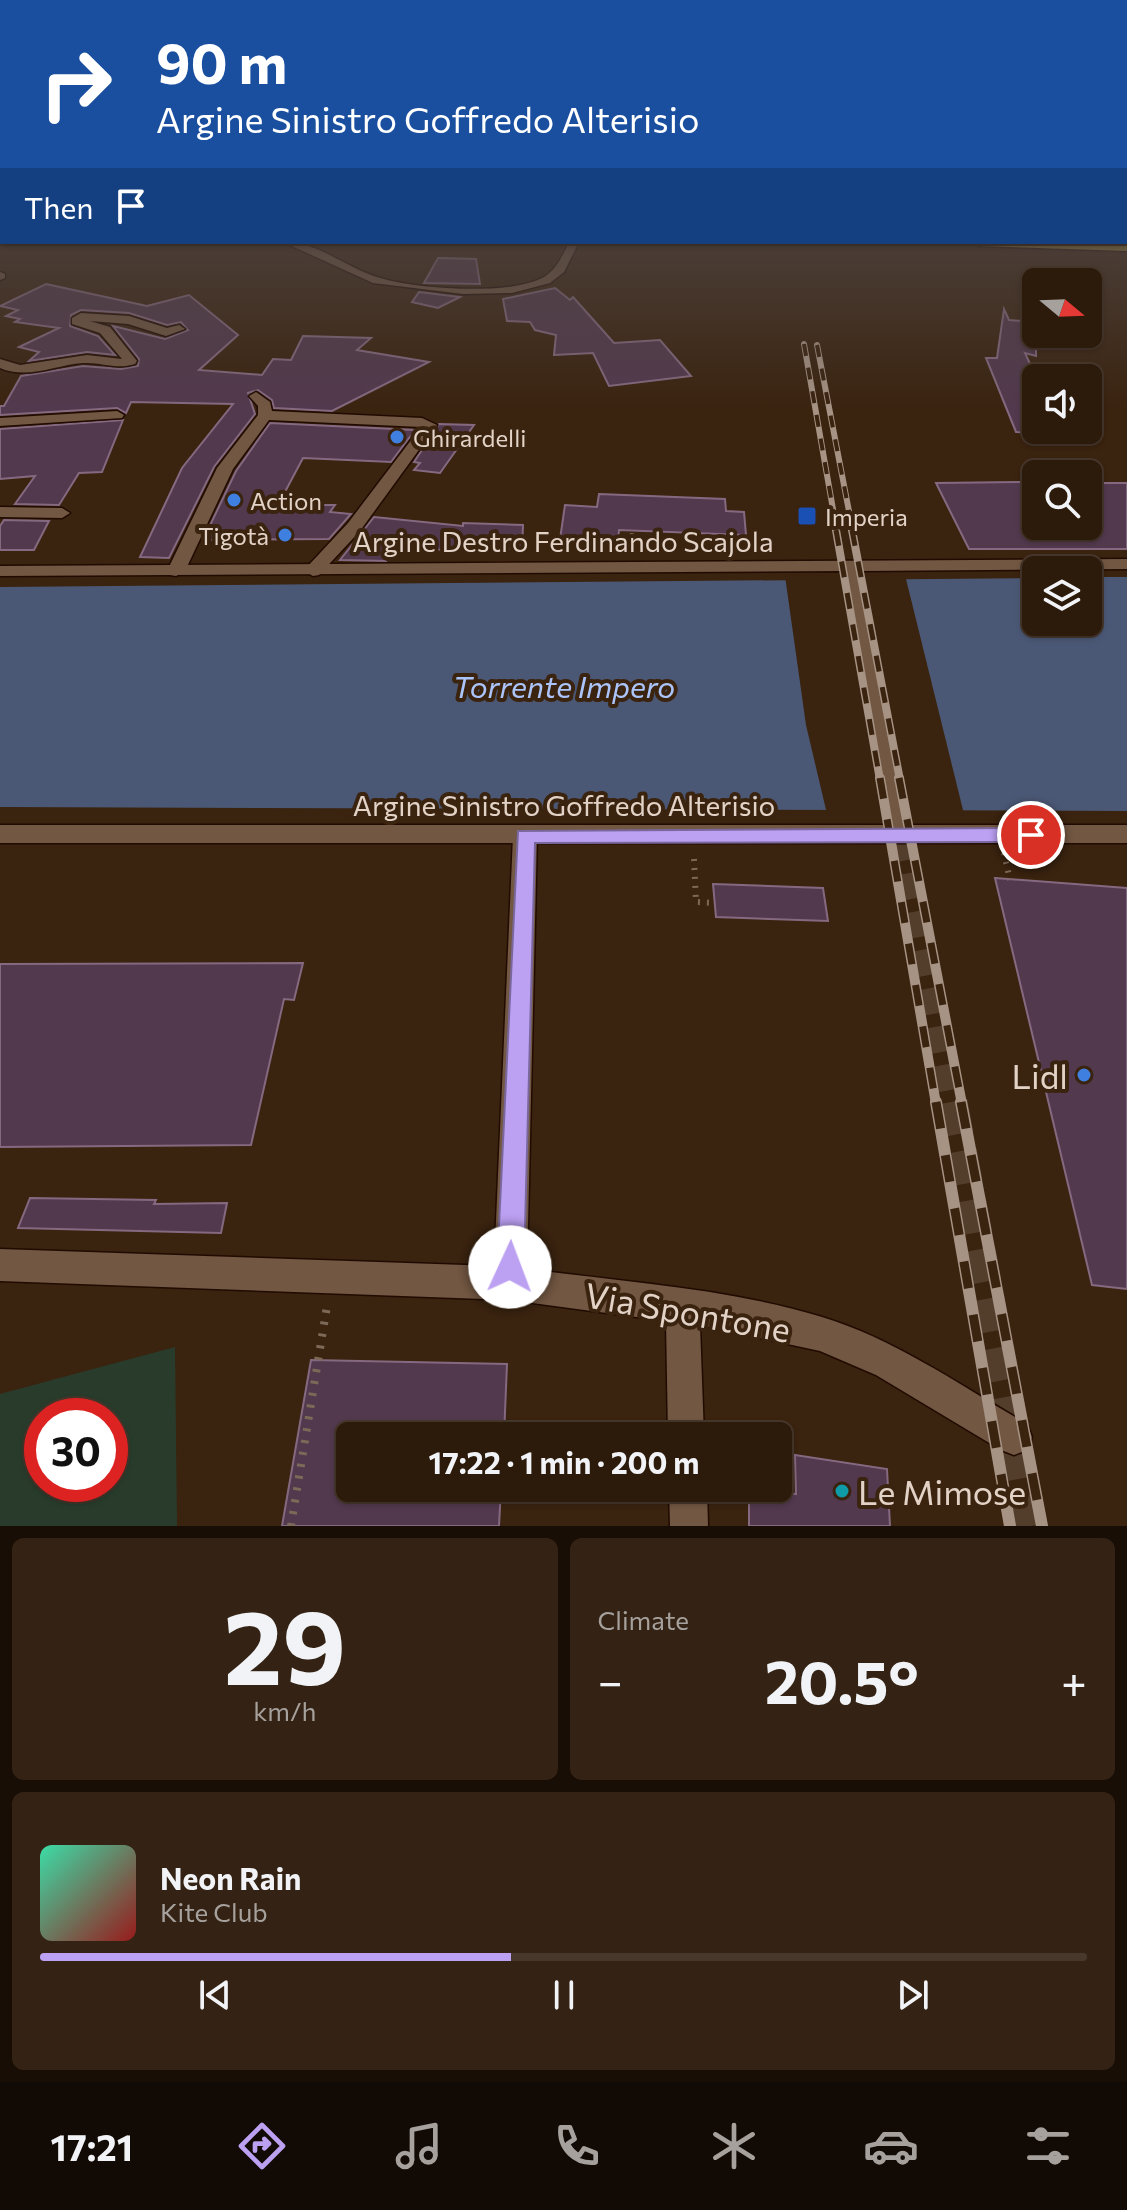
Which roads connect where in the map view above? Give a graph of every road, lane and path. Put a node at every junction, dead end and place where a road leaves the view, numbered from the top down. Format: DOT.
graph roads {
  1 [pos="351,268"];
  2 [pos="560,268"];
  3 [pos="179,329"];
  4 [pos="0,363"];
  5 [pos="256,396"];
  6 [pos="117,415"];
  7 [pos="265,415"];
  8 [pos="0,422"];
  9 [pos="0,512"];
  10 [pos="62,513"];
  11 [pos="1127,564"];
  12 [pos="851,567"];
  13 [pos="0,571"];
  14 [pos="176,571"];
  15 [pos="313,571"];
  16 [pos="0,834"];
  17 [pos="1127,834"];
  18 [pos="900,835"];
  19 [pos="525,836"];
  20 [pos="694,859"];
  21 [pos="715,903"];
  22 [pos="0,1265"];
  23 [pos="332,1278"];
  24 [pos="510,1283"];
  25 [pos="682,1306"];
  26 [pos="686,1422"];
  27 [pos="1014,1437"];
  28 [pos="688,1502"];
  29 [pos="291,1526"];
  30 [pos="689,1526"];
  1 -- 2 [label="street"];
  3 -- 4 [label="street"];
  5 -- 7 [label="street"];
  6 -- 8 [label="street"];
  7 -- 14 [label="street"];
  7 -- 15 [label="street"];
  9 -- 10 [label="street"];
  11 -- 12 [label="street, Argine Destro Ferdinando Scajola"];
  12 -- 15 [label="street, Argine Destro Ferdinando Scajola"];
  12 -- 18 [label="street"];
  13 -- 14 [label="street, Argine Destro Ferdinando Scajola"];
  14 -- 15 [label="street, Argine Destro Ferdinando Scajola"];
  16 -- 19 [label="street, Argine Sinistro Goffredo Alterisio"];
  17 -- 19 [label="street, Argine Sinistro Goffredo Alterisio"];
  19 -- 24 [label="street"];
  20 -- 21 [label="path"];
  22 -- 23 [label="street, Via Spontone"];
  23 -- 24 [label="street, Via Spontone"];
  23 -- 29 [label="path"];
  24 -- 25 [label="street, Via Spontone"];
  25 -- 26 [label="street"];
  25 -- 27 [label="street, Via Spontone"];
  28 -- 30 [label="street"];
}
